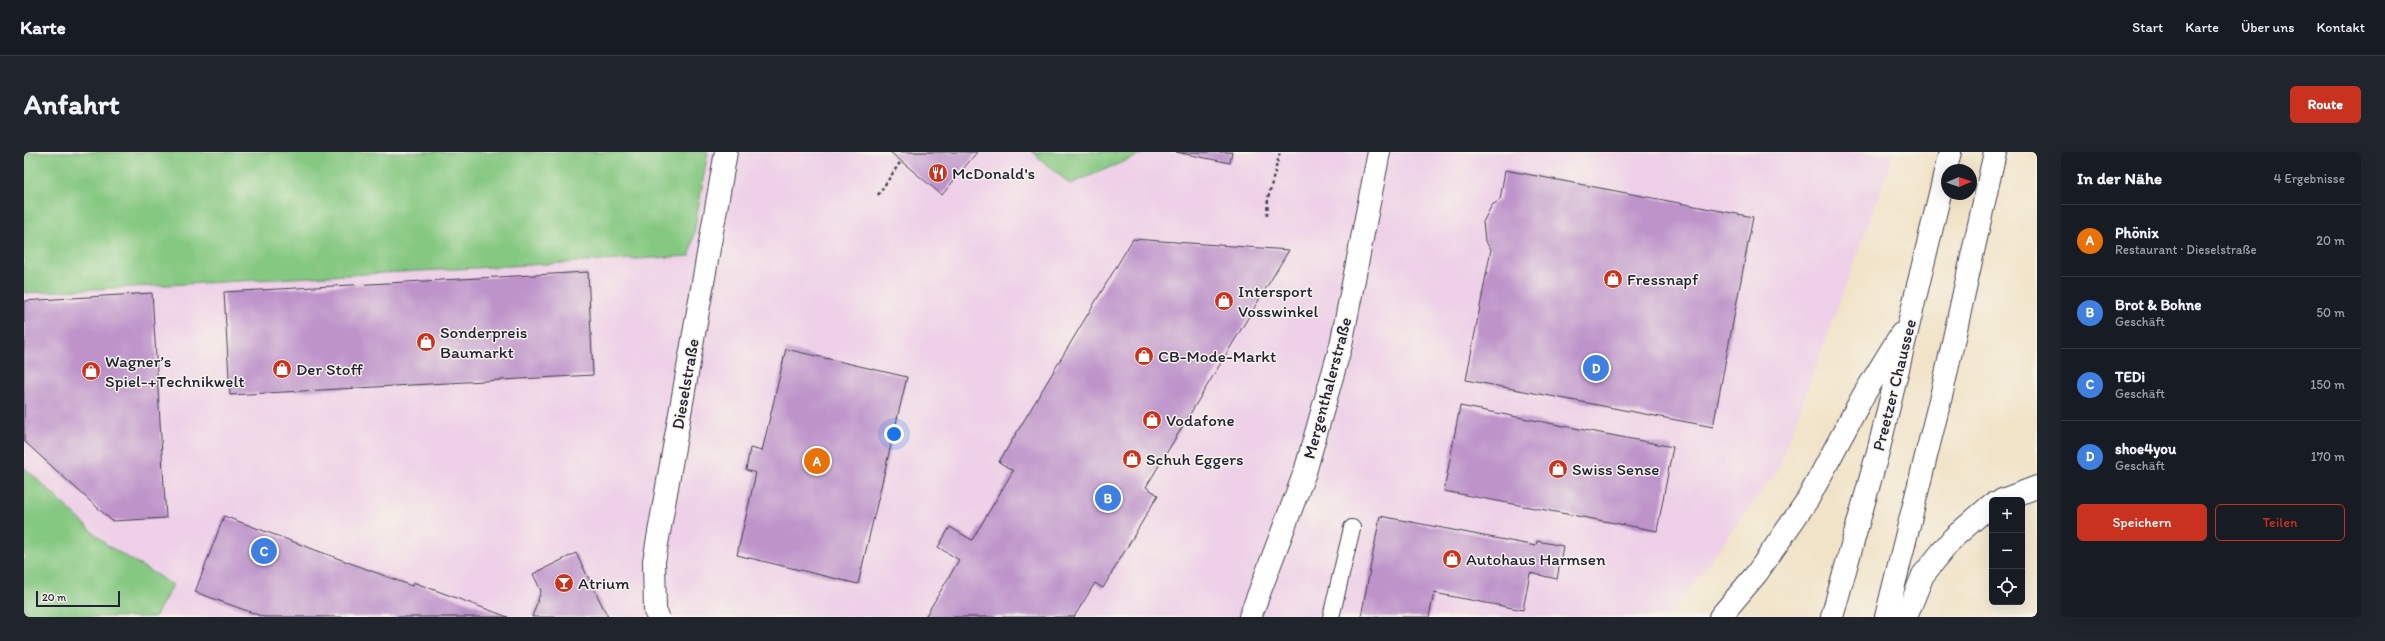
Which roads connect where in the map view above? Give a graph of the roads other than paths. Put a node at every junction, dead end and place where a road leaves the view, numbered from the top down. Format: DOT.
graph roads {
  1 [pos="726,152"];
  2 [pos="1379,152"];
  3 [pos="1950,152"];
  4 [pos="1995,152"];
  5 [pos="1911,318"];
  6 [pos="2037,487"];
  7 [pos="2010,497"];
  8 [pos="1989,507"];
  9 [pos="1352,528"];
  10 [pos="658,617"];
  11 [pos="1250,617"];
  12 [pos="1331,617"];
  13 [pos="1720,617"];
  14 [pos="1832,617"];
  15 [pos="1886,617"];
  16 [pos="1906,617"];
  1 -- 10 [label="main road, Dieselstraße"];
  2 -- 11 [label="main road, Mergenthalerstraße"];
  3 -- 5 [label="main road, Preetzer Chaussee"];
  4 -- 15 [label="main road"];
  5 -- 13 [label="main road"];
  5 -- 14 [label="main road, Preetzer Chaussee"];
  6 -- 7 [label="main road"];
  8 -- 16 [label="main road"];
  9 -- 12 [label="lane"];
}
